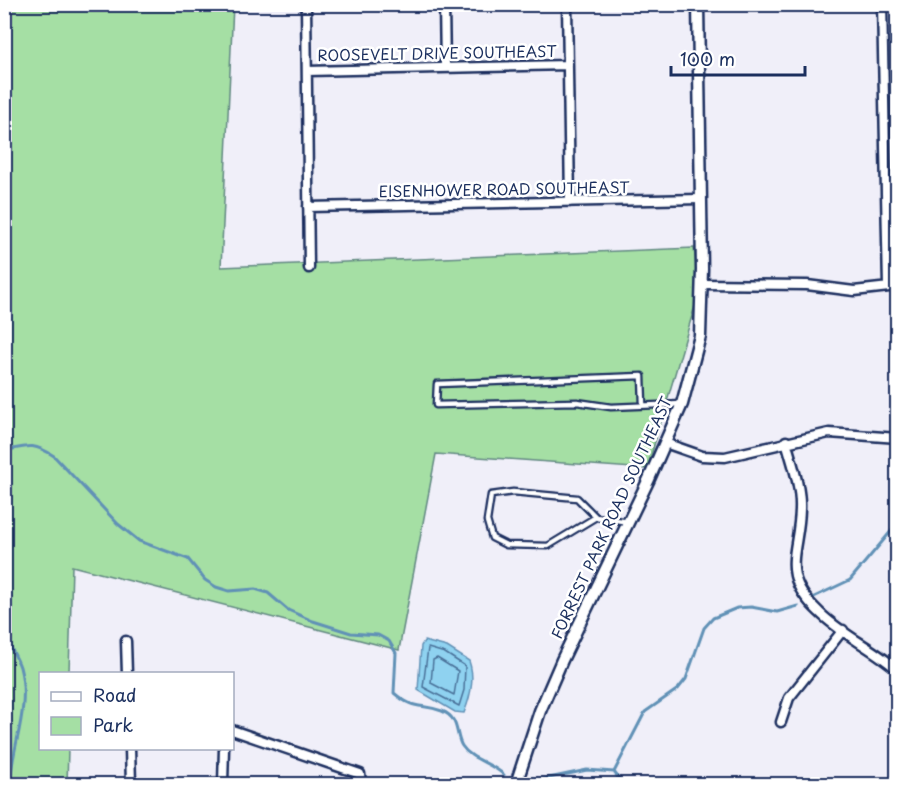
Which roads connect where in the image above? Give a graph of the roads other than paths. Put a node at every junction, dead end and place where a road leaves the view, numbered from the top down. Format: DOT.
graph roads {
  1 [pos="306,4"];
  2 [pos="444,4"];
  3 [pos="567,4"];
  4 [pos="698,4"];
  5 [pos="882,4"];
  6 [pos="568,64"];
  7 [pos="445,68"];
  8 [pos="307,71"];
  9 [pos="701,199"];
  10 [pos="570,202"];
  11 [pos="308,207"];
  12 [pos="309,268"];
  13 [pos="702,284"];
  14 [pos="893,286"];
  15 [pos="682,404"];
  16 [pos="643,405"];
  17 [pos="897,438"];
  18 [pos="786,441"];
  19 [pos="665,443"];
  20 [pos="596,517"];
  21 [pos="629,522"];
  22 [pos="843,630"];
  23 [pos="126,641"];
  24 [pos="897,670"];
  25 [pos="127,672"];
  26 [pos="782,722"];
  27 [pos="234,731"];
  28 [pos="130,750"];
  29 [pos="224,750"];
  30 [pos="131,784"];
  31 [pos="223,784"];
  32 [pos="361,784"];
  33 [pos="516,784"];
  1 -- 8 [label="street"];
  2 -- 7 [label="street"];
  3 -- 6 [label="street"];
  4 -- 9 [label="street, FORREST PARK ROAD SOUTHEAST"];
  5 -- 14 [label="street"];
  6 -- 7 [label="street, ROOSEVELT DRIVE SOUTHEAST"];
  6 -- 10 [label="street"];
  7 -- 8 [label="street, ROOSEVELT DRIVE SOUTHEAST"];
  8 -- 11 [label="street"];
  9 -- 10 [label="street, EISENHOWER ROAD SOUTHEAST"];
  9 -- 13 [label="street, FORREST PARK ROAD SOUTHEAST"];
  10 -- 11 [label="street, EISENHOWER ROAD SOUTHEAST"];
  11 -- 12 [label="street"];
  13 -- 14 [label="street"];
  13 -- 15 [label="street, FORREST PARK ROAD SOUTHEAST"];
  15 -- 16 [label="lane"];
  15 -- 19 [label="street, FORREST PARK ROAD SOUTHEAST"];
  16 -- 16 [label="lane"];
  17 -- 18 [label="street"];
  18 -- 19 [label="street"];
  18 -- 22 [label="street"];
  19 -- 21 [label="street, FORREST PARK ROAD SOUTHEAST"];
  20 -- 20 [label="lane"];
  20 -- 21 [label="lane"];
  21 -- 33 [label="street, FORREST PARK ROAD SOUTHEAST"];
  22 -- 24 [label="street"];
  22 -- 26 [label="street"];
  23 -- 25 [label="street"];
  27 -- 32 [label="street"];
  28 -- 30 [label="street"];
  29 -- 31 [label="street"];
}
